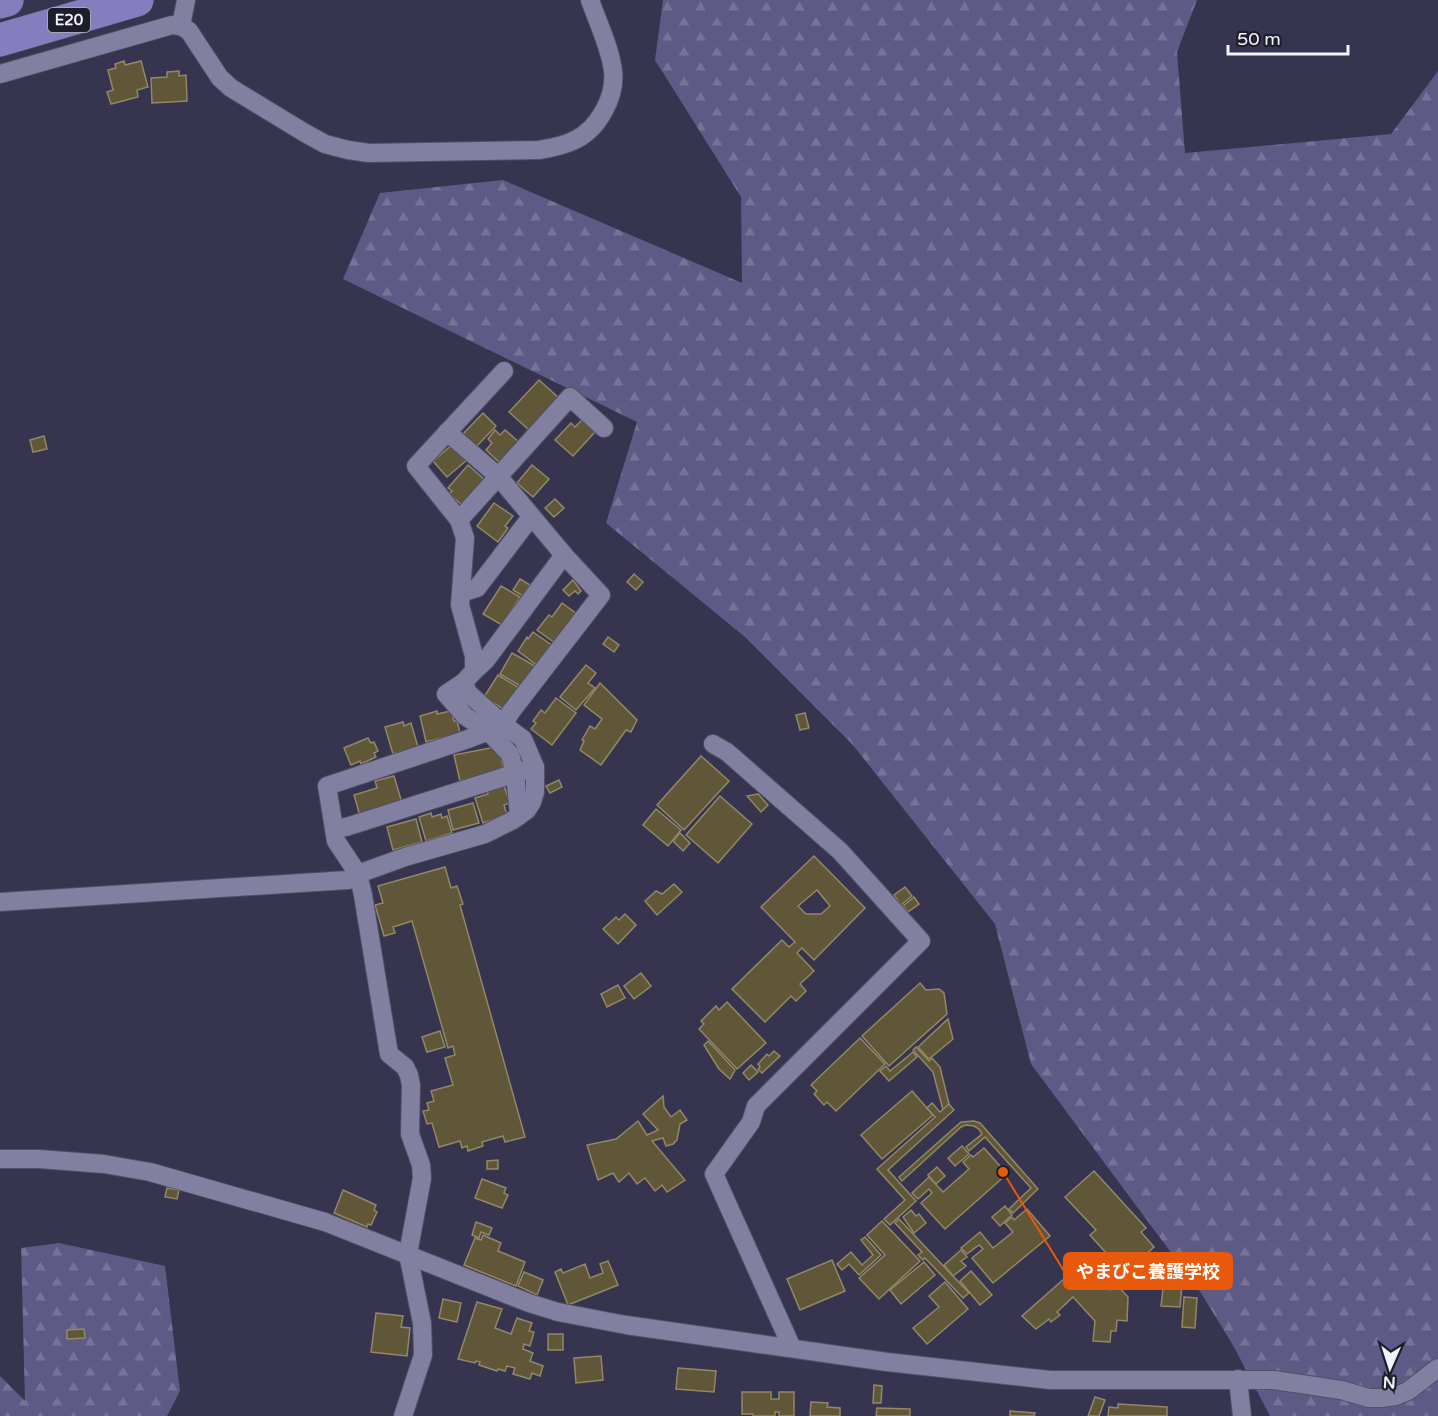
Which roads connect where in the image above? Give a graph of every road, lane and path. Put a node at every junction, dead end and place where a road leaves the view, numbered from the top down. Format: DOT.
graph roads {
  1 [pos="7,0"];
  2 [pos="137,0"];
  3 [pos="186,0"];
  4 [pos="590,0"];
  5 [pos="0,2"];
  6 [pos="181,26"];
  7 [pos="0,40"];
  8 [pos="0,74"];
  9 [pos="504,371"];
  10 [pos="604,428"];
  11 [pos="447,432"];
  12 [pos="498,476"];
  13 [pos="531,516"];
  14 [pos="459,520"];
  15 [pos="564,555"];
  16 [pos="461,593"];
  17 [pos="469,677"];
  18 [pos="496,728"];
  19 [pos="713,744"];
  20 [pos="535,767"];
  21 [pos="515,773"];
  22 [pos="519,816"];
  23 [pos="334,828"];
  24 [pos="358,874"];
  25 [pos="0,902"];
  26 [pos="0,1159"];
  27 [pos="408,1254"];
  28 [pos="792,1348"];
  29 [pos="1438,1368"];
  30 [pos="1238,1378"];
  31 [pos="403,1416"];
  32 [pos="1242,1416"];
  1 -- 5 [label="highway"];
  2 -- 7 [label="highway, E20"];
  3 -- 6 [label="street"];
  4 -- 6 [label="street"];
  6 -- 8 [label="street"];
  9 -- 11 [label="street"];
  10 -- 12 [label="street"];
  11 -- 12 [label="street"];
  11 -- 14 [label="street"];
  12 -- 13 [label="street"];
  12 -- 14 [label="street"];
  13 -- 15 [label="street"];
  13 -- 16 [label="street"];
  14 -- 16 [label="street"];
  15 -- 17 [label="street"];
  15 -- 18 [label="street"];
  16 -- 17 [label="street"];
  17 -- 18 [label="street"];
  18 -- 20 [label="street"];
  18 -- 21 [label="street"];
  18 -- 23 [label="street"];
  19 -- 28 [label="street"];
  20 -- 21 [label="street"];
  20 -- 22 [label="street"];
  21 -- 22 [label="street"];
  21 -- 23 [label="street"];
  22 -- 24 [label="street"];
  23 -- 24 [label="street"];
  24 -- 25 [label="street"];
  24 -- 27 [label="street"];
  26 -- 27 [label="street"];
  27 -- 28 [label="street"];
  27 -- 31 [label="street"];
  28 -- 30 [label="street"];
  29 -- 30 [label="street"];
  30 -- 32 [label="street"];
}
